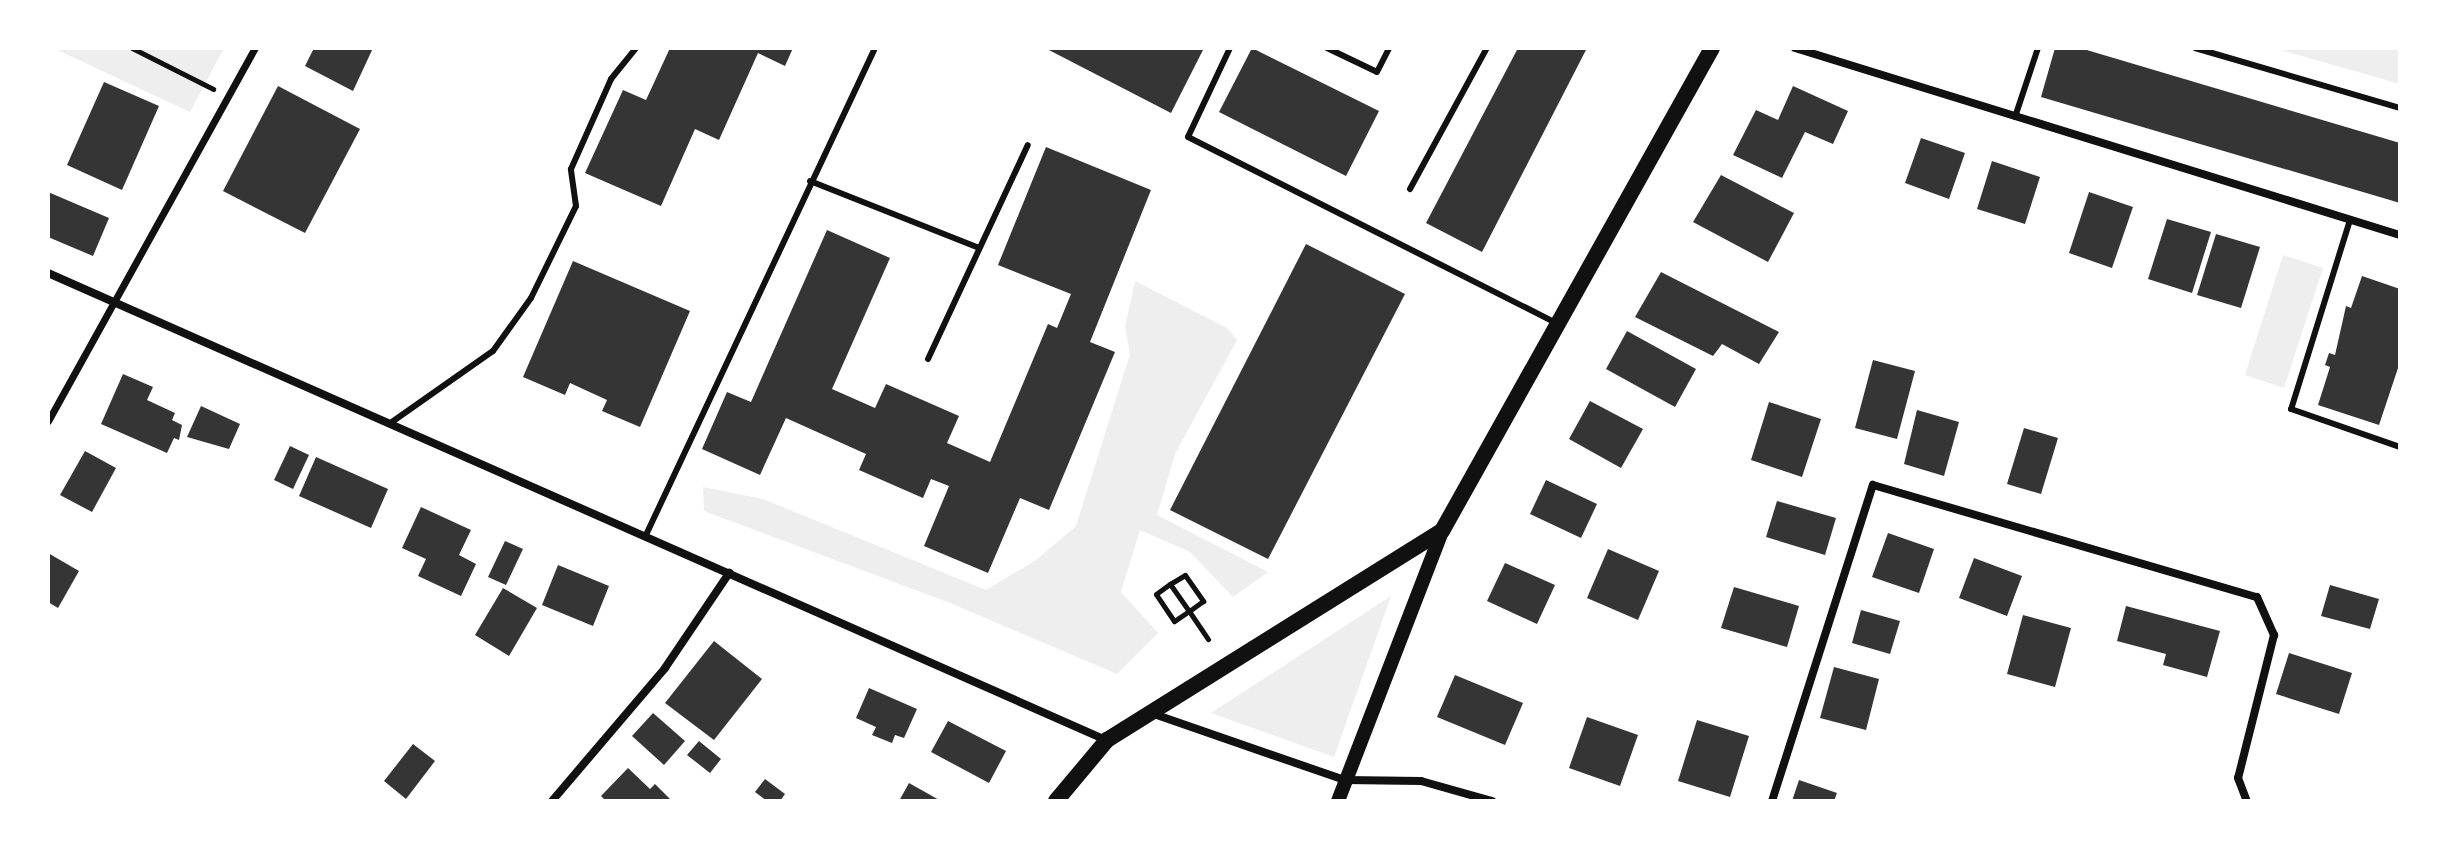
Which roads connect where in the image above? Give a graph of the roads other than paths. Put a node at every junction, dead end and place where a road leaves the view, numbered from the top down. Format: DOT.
graph roads {
  1 [pos="255,48"];
  2 [pos="636,48"];
  3 [pos="875,48"];
  4 [pos="1230,48"];
  5 [pos="1327,48"];
  6 [pos="1389,48"];
  7 [pos="1487,48"];
  8 [pos="1712,48"];
  9 [pos="1795,48"];
  10 [pos="2038,48"];
  11 [pos="2195,48"];
  12 [pos="2400,108"];
  13 [pos="2015,117"];
  14 [pos="1028,145"];
  15 [pos="810,181"];
  16 [pos="1410,189"];
  17 [pos="2350,220"];
  18 [pos="2400,235"];
  19 [pos="977,247"];
  20 [pos="48,273"];
  21 [pos="116,299"];
  22 [pos="1558,324"];
  23 [pos="928,359"];
  24 [pos="48,421"];
  25 [pos="389,424"];
  26 [pos="2400,447"];
  27 [pos="1442,531"];
  28 [pos="645,537"];
  29 [pos="729,573"];
  30 [pos="1150,713"];
  31 [pos="1107,740"];
  32 [pos="1345,780"];
  33 [pos="552,801"];
  34 [pos="1056,801"];
  35 [pos="1338,801"];
  36 [pos="1492,801"];
  37 [pos="1772,801"];
  38 [pos="2247,801"];
  1 -- 21 [label="street"];
  2 -- 25 [label="lane"];
  3 -- 15 [label="lane"];
  4 -- 22 [label="lane"];
  5 -- 6 [label="lane"];
  7 -- 16 [label="lane"];
  8 -- 22 [label="main road"];
  9 -- 13 [label="street"];
  10 -- 13 [label="lane"];
  11 -- 12 [label="lane"];
  13 -- 17 [label="street"];
  14 -- 19 [label="lane"];
  15 -- 19 [label="lane"];
  15 -- 28 [label="lane"];
  17 -- 18 [label="street"];
  17 -- 26 [label="lane"];
  19 -- 23 [label="lane"];
  20 -- 21 [label="street"];
  21 -- 24 [label="street"];
  21 -- 25 [label="street"];
  22 -- 27 [label="main road"];
  25 -- 28 [label="street"];
  27 -- 30 [label="main road"];
  27 -- 32 [label="street"];
  28 -- 29 [label="street"];
  29 -- 31 [label="street"];
  29 -- 33 [label="street"];
  30 -- 31 [label="main road"];
  30 -- 32 [label="street"];
  31 -- 34 [label="main road"];
  32 -- 35 [label="street"];
  32 -- 36 [label="street"];
  37 -- 38 [label="street"];
}
